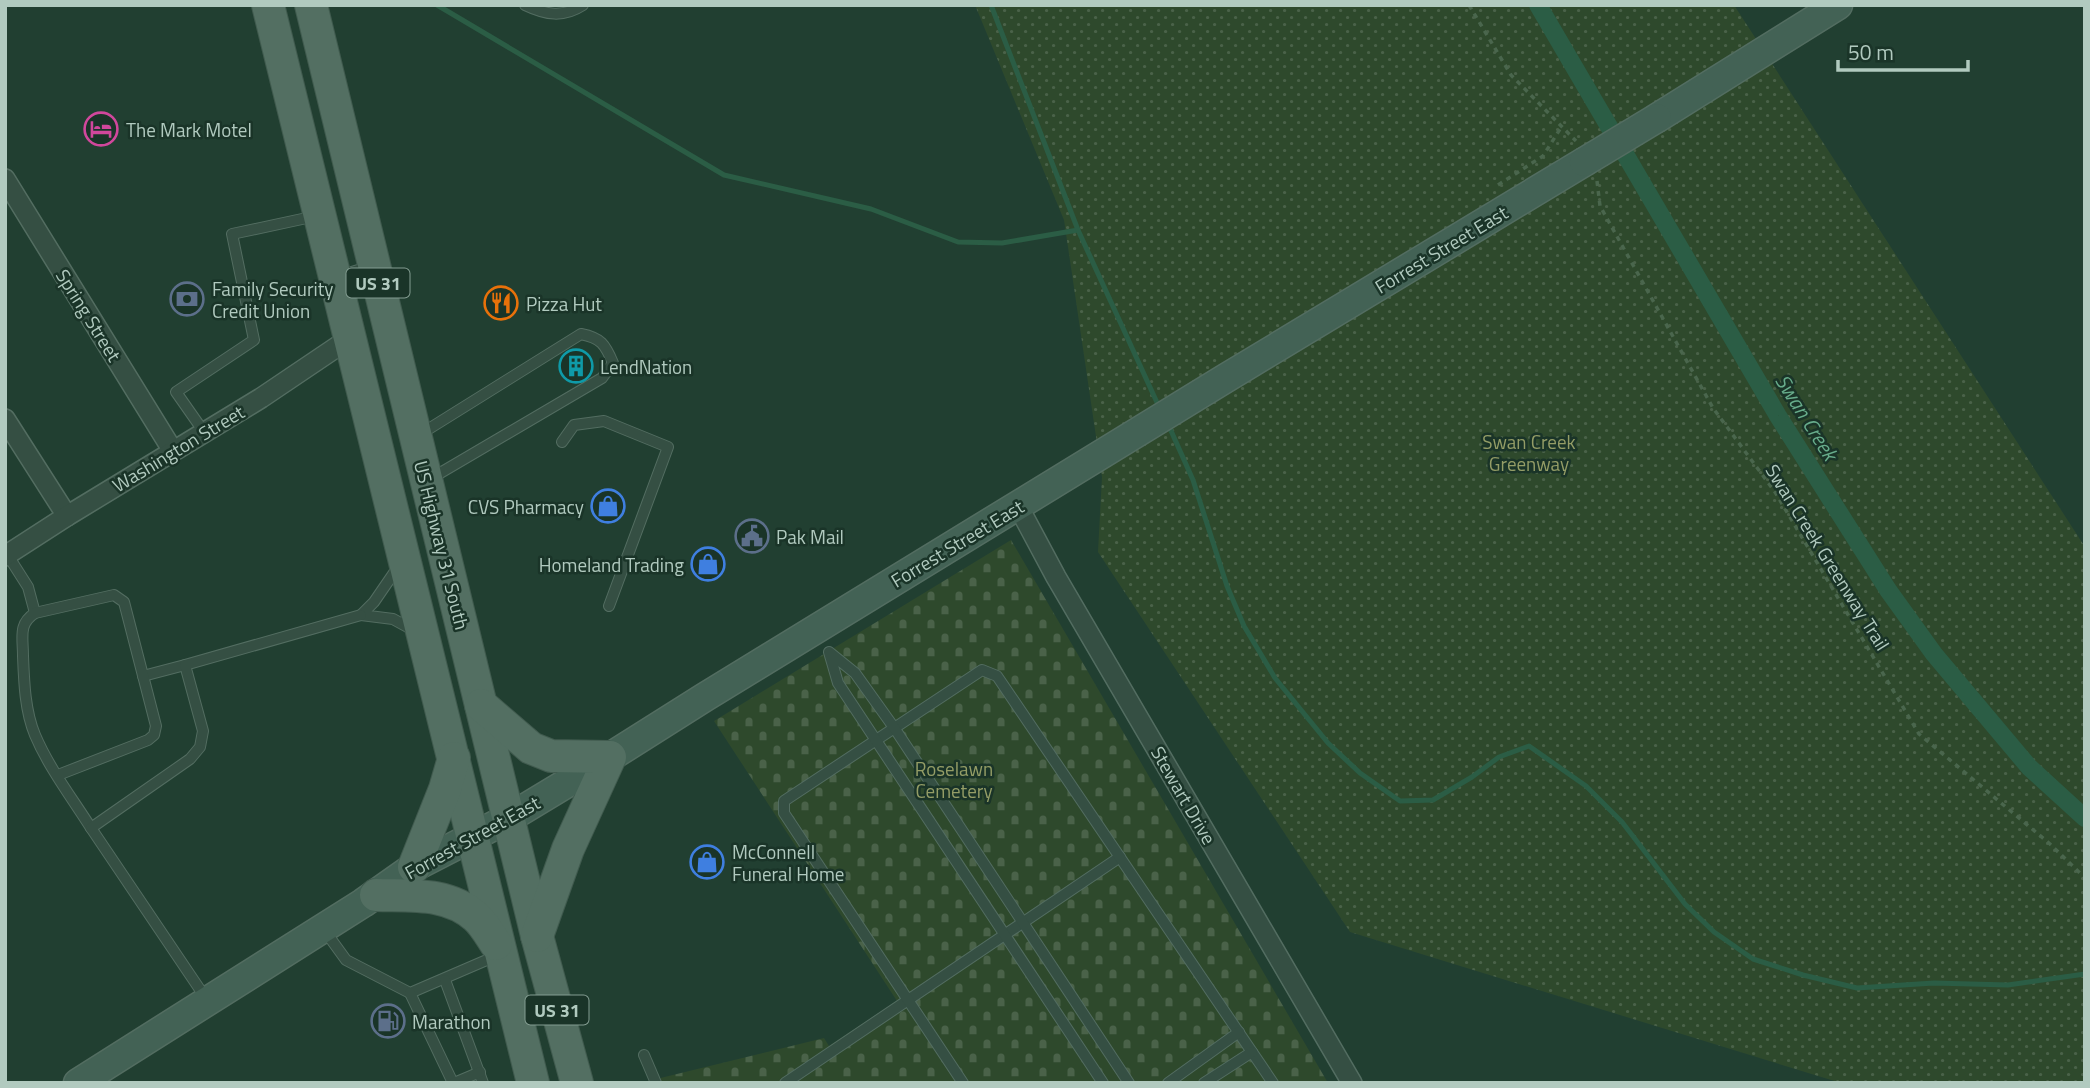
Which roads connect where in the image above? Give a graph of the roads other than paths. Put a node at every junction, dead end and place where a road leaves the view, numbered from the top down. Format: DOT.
graph roads {
  1 [pos="268,5"];
  2 [pos="311,5"];
  3 [pos="526,5"];
  4 [pos="583,5"];
  5 [pos="1838,5"];
  6 [pos="5,179"];
  7 [pos="320,215"];
  8 [pos="374,265"];
  9 [pos="335,277"];
  10 [pos="350,338"];
  11 [pos="5,419"];
  12 [pos="204,432"];
  13 [pos="416,437"];
  14 [pos="562,442"];
  15 [pos="173,451"];
  16 [pos="426,481"];
  17 [pos="1018,506"];
  18 [pos="67,516"];
  19 [pos="418,545"];
  20 [pos="6,555"];
  21 [pos="610,606"];
  22 [pos="35,613"];
  23 [pos="361,615"];
  24 [pos="424,637"];
  25 [pos="822,641"];
  26 [pos="185,665"];
  27 [pos="143,676"];
  28 [pos="481,705"];
  29 [pos="895,729"];
  30 [pos="878,741"];
  31 [pos="610,757"];
  32 [pos="454,758"];
  33 [pos="58,775"];
  34 [pos="509,818"];
  35 [pos="91,828"];
  36 [pos="473,836"];
  37 [pos="1120,856"];
  38 [pos="414,867"];
  39 [pos="376,895"];
  40 [pos="1023,923"];
  41 [pos="323,929"];
  42 [pos="1006,935"];
  43 [pos="537,936"];
  44 [pos="499,951"];
  45 [pos="445,980"];
  46 [pos="410,993"];
  47 [pos="907,999"];
  48 [pos="208,1002"];
  49 [pos="1239,1032"];
  50 [pos="1252,1052"];
  51 [pos="645,1055"];
  52 [pos="480,1072"];
  53 [pos="798,1079"];
  54 [pos="78,1083"];
  55 [pos="454,1083"];
  56 [pos="483,1083"];
  57 [pos="533,1083"];
  58 [pos="577,1083"];
  59 [pos="656,1083"];
  60 [pos="785,1083"];
  61 [pos="963,1083"];
  62 [pos="1103,1083"];
  63 [pos="1129,1083"];
  64 [pos="1168,1083"];
  65 [pos="1204,1083"];
  66 [pos="1273,1083"];
  67 [pos="1352,1083"];
  1 -- 7 [label="main road, US Highway 31 South / US 31"];
  2 -- 8 [label="main road, US Highway 31 South / US 31"];
  3 -- 4 [label="lane"];
  5 -- 17 [label="street, Forrest Street East, bridge"];
  6 -- 15 [label="street, Spring Street"];
  7 -- 9 [label="main road, US Highway 31 South / US 31"];
  7 -- 12 [label="lane"];
  8 -- 9 [label="lane"];
  8 -- 13 [label="main road, US Highway 31 South / US 31"];
  9 -- 10 [label="main road, US Highway 31 South / US 31"];
  10 -- 12 [label="street, Washington Street"];
  10 -- 19 [label="main road, US Highway 31 South / US 31"];
  11 -- 18 [label="street"];
  12 -- 15 [label="street, Washington Street"];
  13 -- 16 [label="main road, US Highway 31 South / US 31"];
  13 -- 16 [label="lane"];
  14 -- 21 [label="lane"];
  15 -- 18 [label="street, Washington Street"];
  16 -- 19 [label="main road, US Highway 31 South / US 31"];
  17 -- 25 [label="street, Forrest Street East"];
  17 -- 67 [label="street, Stewart Drive"];
  18 -- 20 [label="street, Washington Street"];
  19 -- 23 [label="lane"];
  19 -- 24 [label="main road, US Highway 31 South / US 31"];
  19 -- 28 [label="main road, US Highway 31 South / US 31"];
  20 -- 22 [label="lane"];
  22 -- 27 [label="lane"];
  22 -- 33 [label="lane"];
  23 -- 24 [label="lane"];
  23 -- 26 [label="lane"];
  24 -- 32 [label="main road, US Highway 31 South / US 31"];
  25 -- 29 [label="lane"];
  25 -- 30 [label="lane"];
  25 -- 31 [label="street, Forrest Street East"];
  26 -- 27 [label="lane"];
  26 -- 35 [label="lane"];
  27 -- 33 [label="lane"];
  28 -- 31 [label="main road"];
  28 -- 34 [label="main road, US Highway 31 South / US 31"];
  29 -- 30 [label="lane"];
  29 -- 37 [label="lane"];
  29 -- 40 [label="lane"];
  30 -- 42 [label="lane"];
  30 -- 47 [label="lane"];
  31 -- 34 [label="street, Forrest Street East"];
  31 -- 43 [label="main road"];
  32 -- 36 [label="main road, US Highway 31 South / US 31"];
  32 -- 38 [label="main road"];
  33 -- 35 [label="lane"];
  34 -- 36 [label="street, Forrest Street East"];
  34 -- 43 [label="main road, US Highway 31 South / US 31"];
  35 -- 48 [label="lane"];
  36 -- 38 [label="street, Forrest Street East"];
  36 -- 44 [label="main road, US Highway 31 South / US 31"];
  37 -- 40 [label="lane"];
  37 -- 49 [label="lane"];
  38 -- 39 [label="street, Forrest Street East"];
  39 -- 41 [label="street, Forrest Street East"];
  39 -- 44 [label="main road"];
  40 -- 42 [label="lane"];
  40 -- 63 [label="lane"];
  41 -- 46 [label="lane"];
  41 -- 48 [label="street, Forrest Street East"];
  42 -- 47 [label="lane"];
  42 -- 62 [label="lane"];
  43 -- 58 [label="main road, US Highway 31 South / US 31"];
  44 -- 45 [label="lane"];
  44 -- 57 [label="main road, US Highway 31 South / US 31"];
  45 -- 46 [label="lane"];
  45 -- 52 [label="lane"];
  46 -- 55 [label="lane"];
  47 -- 53 [label="lane"];
  47 -- 61 [label="lane"];
  48 -- 54 [label="street, Forrest Street East"];
  49 -- 50 [label="lane"];
  49 -- 64 [label="lane"];
  50 -- 65 [label="lane"];
  50 -- 66 [label="lane"];
  51 -- 59 [label="lane"];
  52 -- 55 [label="lane"];
  52 -- 56 [label="lane"];
  53 -- 60 [label="lane"];
}
